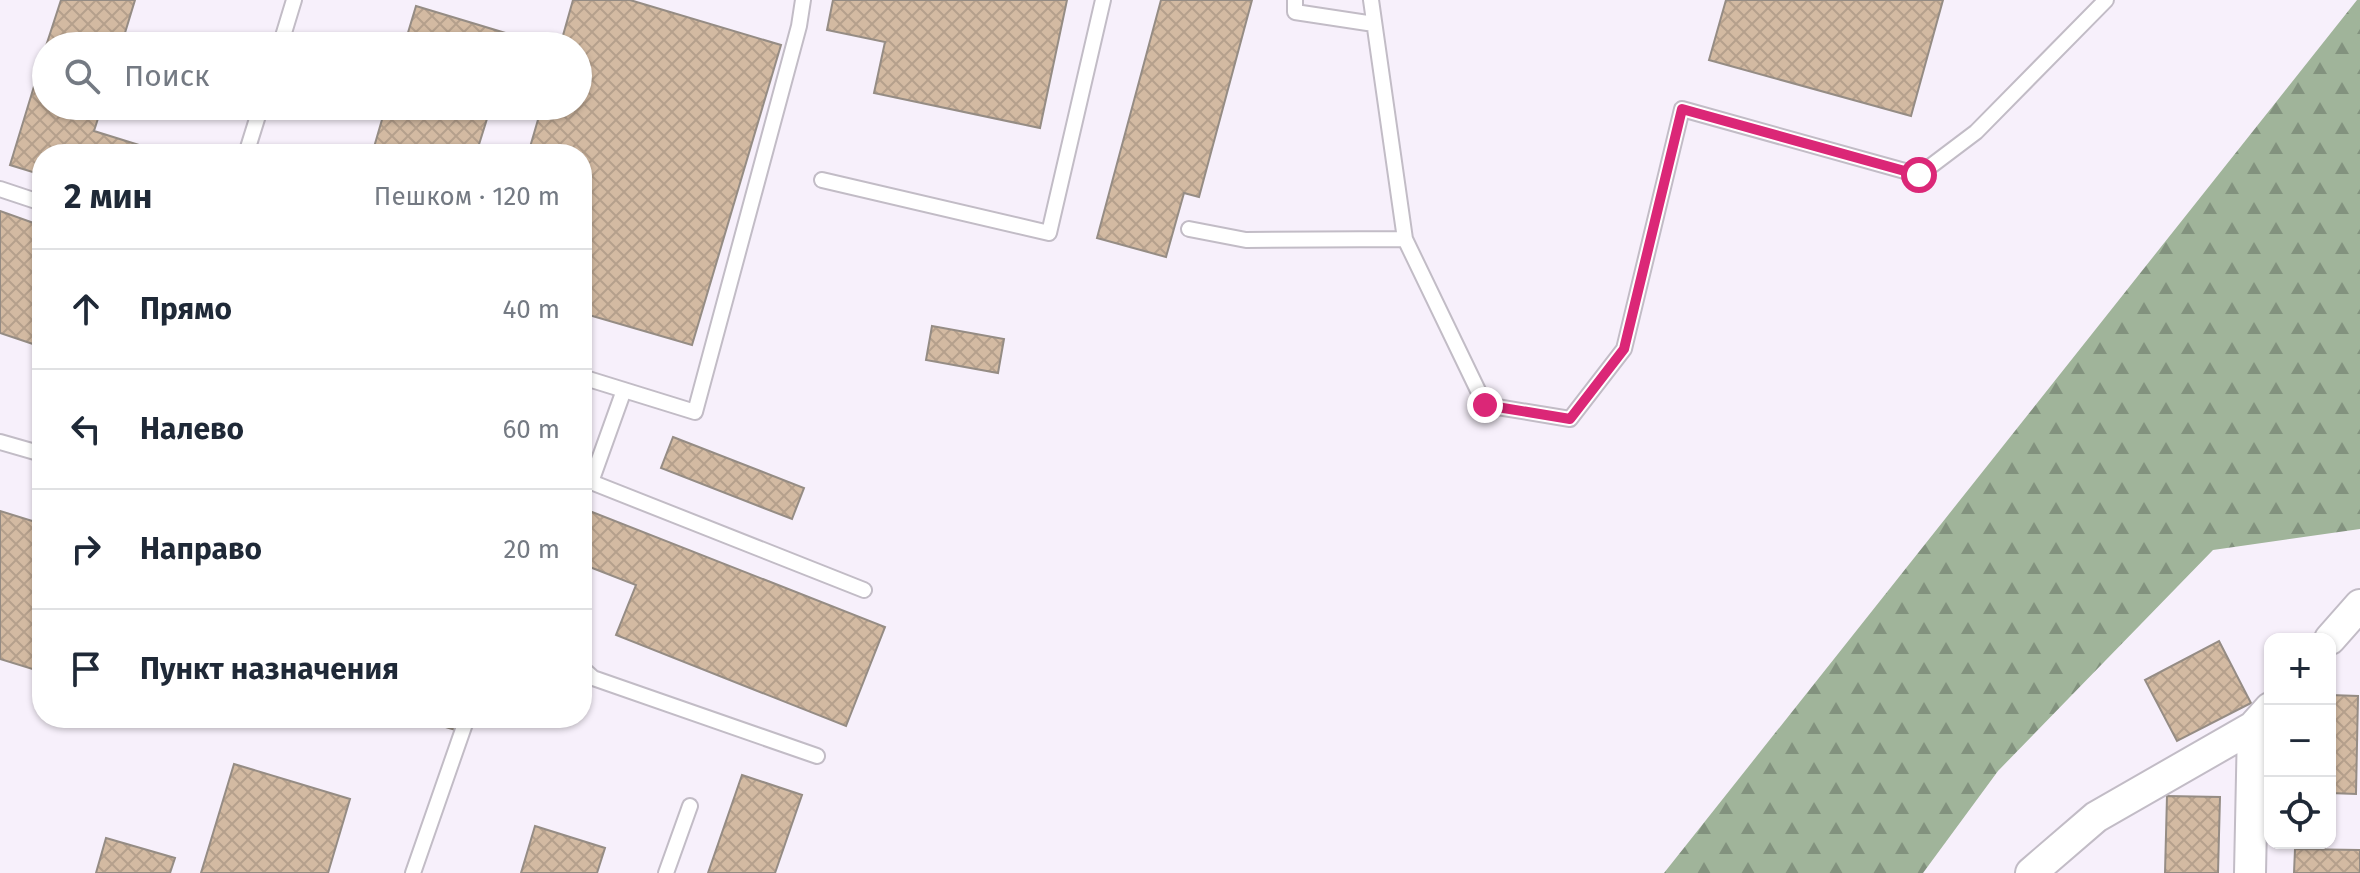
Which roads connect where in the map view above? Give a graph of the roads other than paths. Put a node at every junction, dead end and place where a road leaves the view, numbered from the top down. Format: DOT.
graph roads {
  1 [pos="294,0"];
  2 [pos="803,0"];
  3 [pos="1103,0"];
  4 [pos="1295,0"];
  5 [pos="1371,0"];
  6 [pos="2106,0"];
  7 [pos="1374,24"];
  8 [pos="284,32"];
  9 [pos="257,120"];
  10 [pos="249,144"];
  11 [pos="822,180"];
  12 [pos="0,189"];
  13 [pos="32,200"];
  14 [pos="1189,229"];
  15 [pos="1405,239"];
  16 [pos="592,380"];
  17 [pos="624,390"];
  18 [pos="0,442"];
  19 [pos="32,451"];
  20 [pos="592,479"];
  21 [pos="592,482"];
  22 [pos="864,590"];
  23 [pos="2360,605"];
  24 [pos="2335,633"];
  25 [pos="592,677"];
  26 [pos="2262,717"];
  27 [pos="464,728"];
  28 [pos="817,756"];
  29 [pos="690,806"];
  30 [pos="413,873"];
  31 [pos="666,873"];
  32 [pos="2031,873"];
  33 [pos="2250,873"];
  1 -- 8 [label="lane"];
  2 -- 17 [label="lane"];
  3 -- 11 [label="lane"];
  4 -- 7 [label="lane"];
  5 -- 7 [label="lane"];
  6 -- 15 [label="lane"];
  7 -- 15 [label="lane"];
  9 -- 10 [label="lane"];
  12 -- 13 [label="lane"];
  14 -- 15 [label="lane"];
  16 -- 17 [label="lane"];
  17 -- 20 [label="lane"];
  18 -- 19 [label="lane"];
  21 -- 22 [label="lane"];
  23 -- 24 [label="street"];
  25 -- 28 [label="lane"];
  26 -- 32 [label="street"];
  26 -- 33 [label="street"];
  27 -- 30 [label="lane"];
  29 -- 31 [label="lane"];
}
